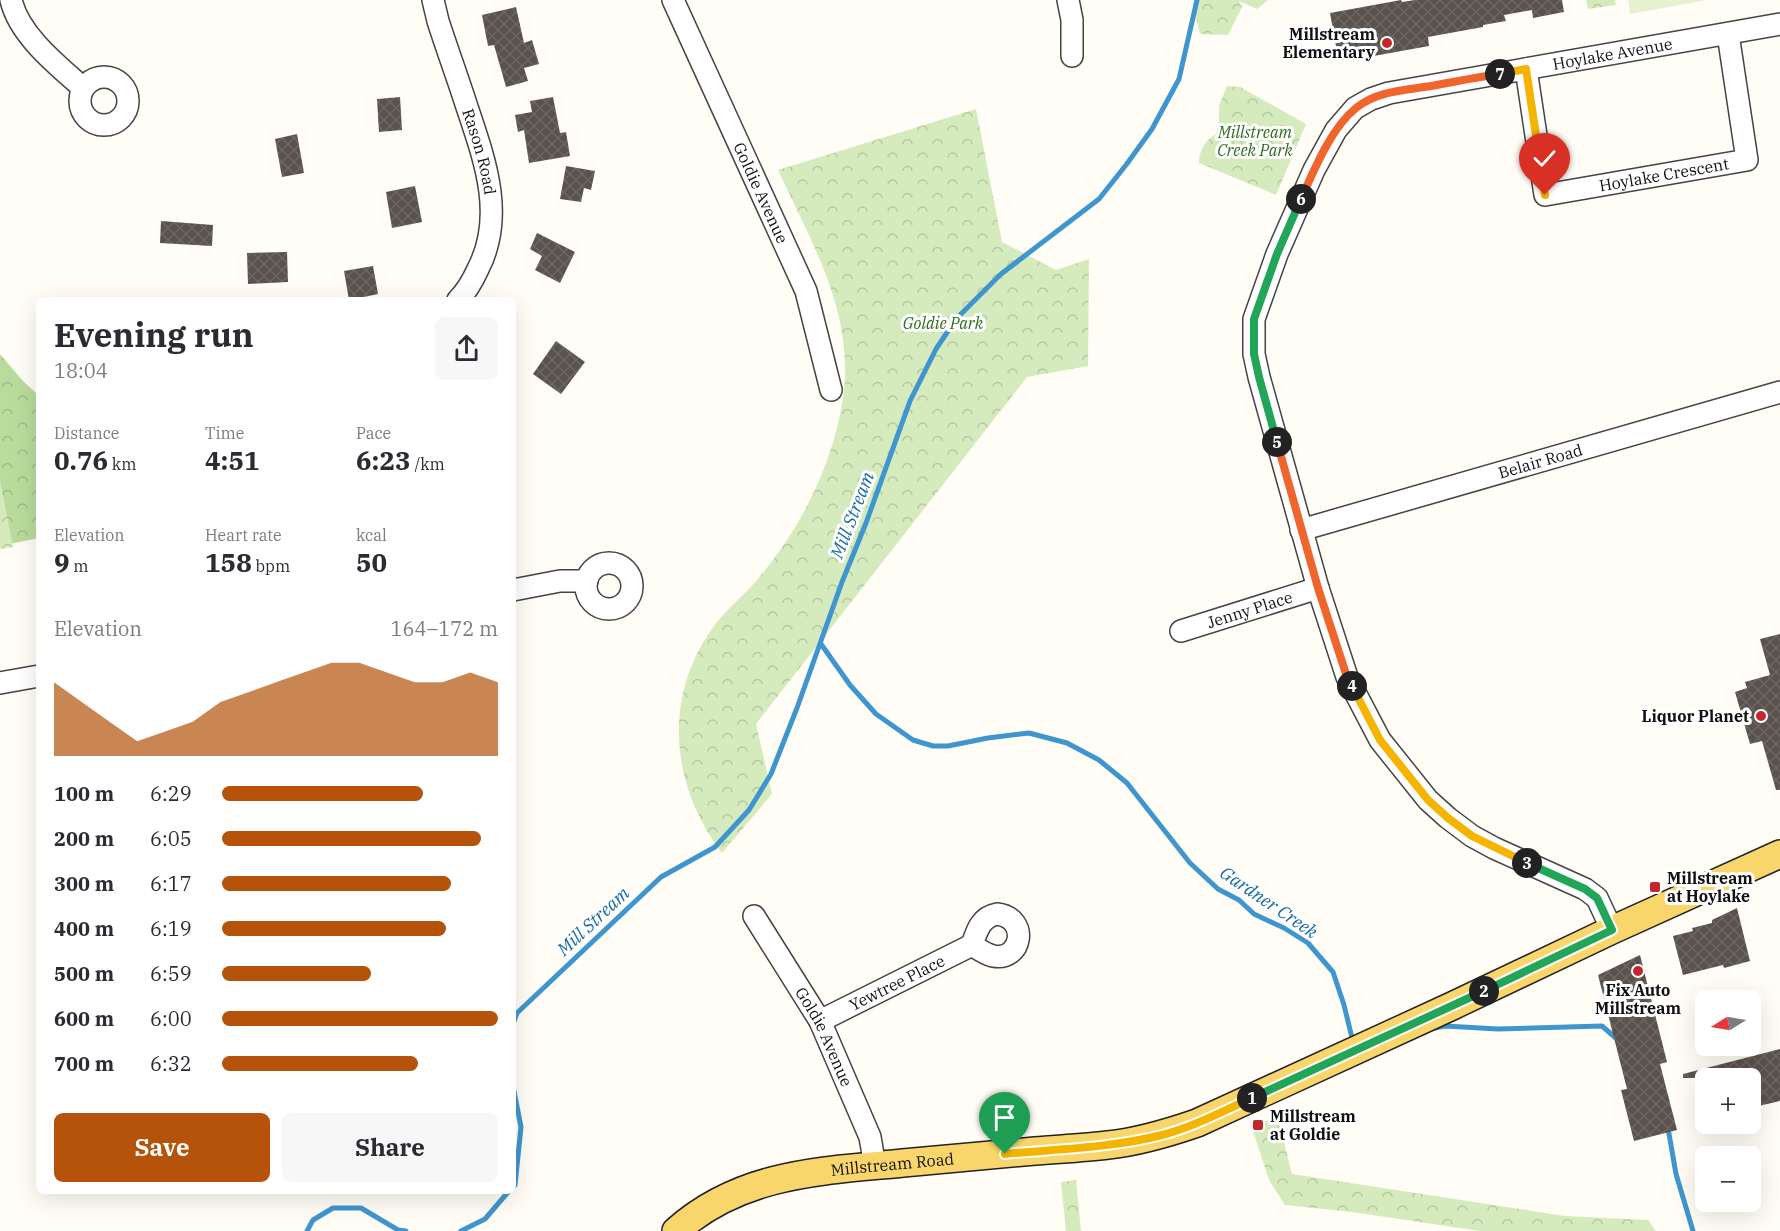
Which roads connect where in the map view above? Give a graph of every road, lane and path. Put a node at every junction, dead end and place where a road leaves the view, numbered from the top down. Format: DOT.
graph roads {
  1 [pos="11,0"];
  2 [pos="433,0"];
  3 [pos="673,0"];
  4 [pos="1068,0"];
  5 [pos="1780,24"];
  6 [pos="1728,34"];
  7 [pos="1071,56"];
  8 [pos="1526,69"];
  9 [pos="83,88"];
  10 [pos="460,297"];
  11 [pos="831,390"];
  12 [pos="1780,392"];
  13 [pos="1301,530"];
  14 [pos="586,581"];
  15 [pos="1318,588"];
  16 [pos="516,589"];
  17 [pos="1181,631"];
  18 [pos="36,677"];
  19 [pos="0,683"];
  20 [pos="1780,854"];
  21 [pos="754,916"];
  22 [pos="1612,930"];
  23 [pos="972,945"];
  24 [pos="820,1021"];
  25 [pos="875,1166"];
  26 [pos="676,1231"];
  1 -- 9 [label="street"];
  2 -- 10 [label="street, Rason Road"];
  3 -- 11 [label="street, Goldie Avenue"];
  4 -- 7 [label="street"];
  5 -- 6 [label="street, Hoylake Avenue"];
  6 -- 8 [label="street, Hoylake Avenue"];
  6 -- 8 [label="street, Hoylake Crescent"];
  8 -- 13 [label="street, Hoylake Avenue"];
  12 -- 13 [label="street, Belair Road"];
  13 -- 15 [label="street, Hoylake Avenue"];
  14 -- 16 [label="street"];
  15 -- 17 [label="street, Jenny Place"];
  15 -- 22 [label="street, Hoylake Avenue"];
  18 -- 19 [label="street"];
  20 -- 22 [label="main road, Millstream Road"];
  21 -- 24 [label="street, Goldie Avenue"];
  22 -- 25 [label="main road, Millstream Road"];
  23 -- 24 [label="street, Yewtree Place"];
  24 -- 25 [label="street, Goldie Avenue"];
  25 -- 26 [label="main road, Millstream Road"];
}
